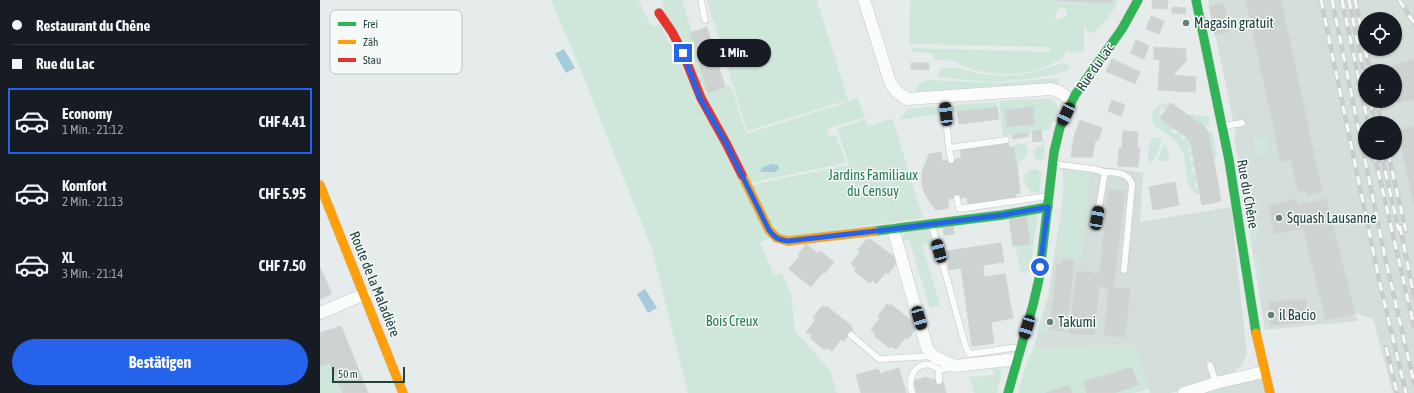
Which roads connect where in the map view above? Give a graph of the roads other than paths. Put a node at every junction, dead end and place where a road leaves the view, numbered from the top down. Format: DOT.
graph roads {
  1 [pos="701,0"];
  2 [pos="864,0"];
  3 [pos="1138,0"];
  4 [pos="1196,0"];
  5 [pos="660,13"];
  6 [pos="705,20"];
  7 [pos="944,97"];
  8 [pos="1072,101"];
  9 [pos="1242,123"];
  10 [pos="1222,126"];
  11 [pos="1006,140"];
  12 [pos="950,148"];
  13 [pos="951,160"];
  14 [pos="1053,164"];
  15 [pos="1105,172"];
  16 [pos="320,185"];
  17 [pos="1049,196"];
  18 [pos="957,198"];
  19 [pos="1048,207"];
  20 [pos="1097,218"];
  21 [pos="932,224"];
  22 [pos="893,229"];
  23 [pos="1124,270"];
  24 [pos="364,294"];
  25 [pos="320,313"];
  26 [pos="851,335"];
  27 [pos="1019,354"];
  28 [pos="933,356"];
  29 [pos="1210,365"];
  30 [pos="955,366"];
  31 [pos="939,370"];
  32 [pos="1264,372"];
  33 [pos="939,381"];
  34 [pos="1216,383"];
  35 [pos="403,393"];
  36 [pos="912,393"];
  37 [pos="1008,393"];
  38 [pos="1184,393"];
  39 [pos="1270,393"];
  1 -- 6 [label="lane"];
  2 -- 7 [label="street"];
  3 -- 8 [label="street, Rue du Lac"];
  4 -- 10 [label="street, Rue du Chêne"];
  5 -- 22 [label="street"];
  7 -- 8 [label="street"];
  7 -- 12 [label="lane"];
  8 -- 14 [label="street, Rue du Lac"];
  9 -- 10 [label="lane"];
  10 -- 32 [label="street, Rue du Chêne"];
  11 -- 12 [label="lane"];
  12 -- 13 [label="lane"];
  14 -- 15 [label="lane"];
  14 -- 17 [label="street, Rue du Lac"];
  15 -- 20 [label="lane"];
  15 -- 23 [label="lane"];
  16 -- 24 [label="street, Route de la Maladière"];
  17 -- 18 [label="lane"];
  17 -- 19 [label="street, Rue du Lac"];
  19 -- 21 [label="street"];
  19 -- 27 [label="street, Rue du Lac"];
  21 -- 22 [label="street"];
  21 -- 27 [label="lane"];
  22 -- 28 [label="street"];
  24 -- 25 [label="street"];
  24 -- 35 [label="street, Route de la Maladière"];
  26 -- 28 [label="lane"];
  27 -- 30 [label="street"];
  27 -- 37 [label="street, Rue du Lac"];
  28 -- 30 [label="street"];
  29 -- 34 [label="lane"];
  30 -- 31 [label="lane"];
  31 -- 33 [label="lane"];
  31 -- 36 [label="lane"];
  32 -- 34 [label="street"];
  32 -- 39 [label="street, Rue du Chêne"];
  34 -- 38 [label="street"];
}
